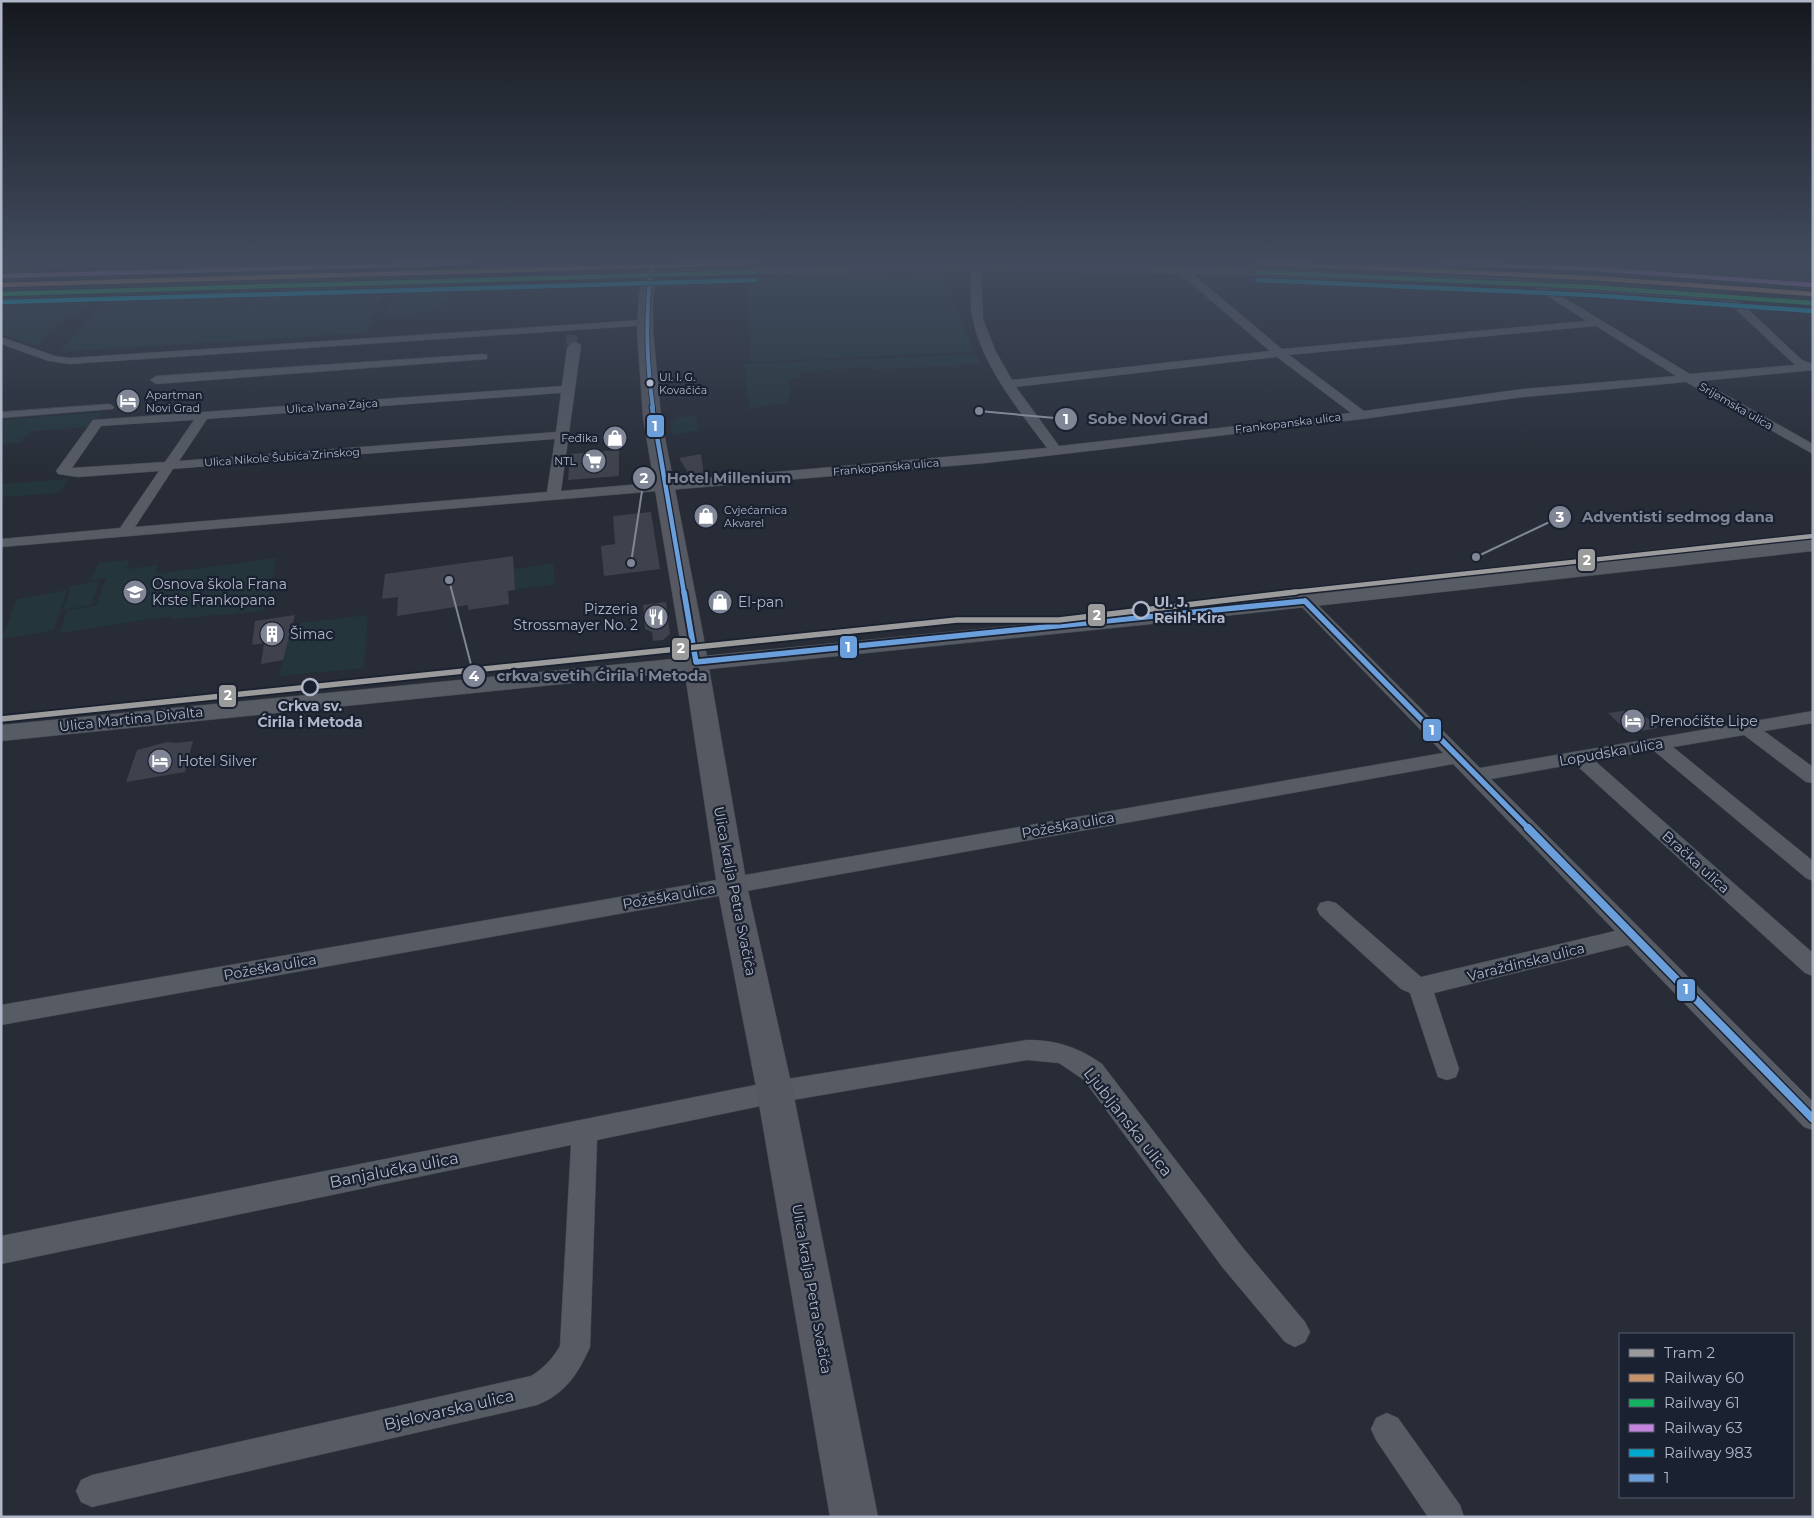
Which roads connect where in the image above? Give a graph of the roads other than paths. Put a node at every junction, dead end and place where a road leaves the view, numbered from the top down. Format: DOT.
graph roads {
  1 [pos="594,334"];
  2 [pos="646,334"];
  3 [pos="983,334"];
  4 [pos="1257,334"];
  5 [pos="1482,334"];
  6 [pos="1615,334"];
  7 [pos="1768,334"];
  8 [pos="574,338"];
  9 [pos="1,340"];
  10 [pos="1279,353"];
  11 [pos="483,357"];
  12 [pos="1810,367"];
  13 [pos="1688,378"];
  14 [pos="156,380"];
  15 [pos="1009,384"];
  16 [pos="566,389"];
  17 [pos="110,407"];
  18 [pos="1,415"];
  19 [pos="203,415"];
  20 [pos="1362,415"];
  21 [pos="98,423"];
  22 [pos="561,435"];
  23 [pos="1813,450"];
  24 [pos="1056,451"];
  25 [pos="169,466"];
  26 [pos="664,485"];
  27 [pos="554,494"];
  28 [pos="126,532"];
  29 [pos="1,543"];
  30 [pos="1813,545"];
  31 [pos="1305,601"];
  32 [pos="696,662"];
  33 [pos="1813,717"];
  34 [pos="1749,729"];
  35 [pos="1,733"];
  36 [pos="1657,744"];
  37 [pos="1455,756"];
  38 [pos="1580,757"];
  39 [pos="1474,775"];
  40 [pos="1813,777"];
  41 [pos="1813,873"];
  42 [pos="732,886"];
  43 [pos="1328,909"];
  44 [pos="1631,936"];
  45 [pos="1813,967"];
  46 [pos="1420,987"];
  47 [pos="1,1015"];
  48 [pos="1447,1069"];
  49 [pos="775,1092"];
  50 [pos="1813,1119"];
  51 [pos="585,1131"];
  52 [pos="5,1252"];
  53 [pos="1295,1332"];
  54 [pos="1387,1429"];
  55 [pos="92,1491"];
  56 [pos="854,1517"];
  57 [pos="1448,1517"];
  1 -- 8 [label="street"];
  2 -- 26 [label="main road, Ulica kralja Petra Svačića"];
  3 -- 15 [label="street"];
  4 -- 10 [label="street"];
  5 -- 10 [label="street"];
  6 -- 13 [label="street, Srijemska ulica"];
  7 -- 12 [label="street"];
  8 -- 9 [label="street"];
  8 -- 16 [label="street"];
  10 -- 15 [label="street"];
  10 -- 20 [label="street"];
  11 -- 14 [label="street"];
  12 -- 13 [label="street, Frankopanska ulica"];
  13 -- 20 [label="street, Frankopanska ulica"];
  13 -- 23 [label="street, Srijemska ulica"];
  15 -- 24 [label="street"];
  16 -- 19 [label="street, Ulica Ivana Zajca"];
  16 -- 22 [label="street"];
  17 -- 18 [label="street"];
  19 -- 21 [label="street, Ulica Ivana Zajca"];
  19 -- 25 [label="street"];
  20 -- 24 [label="street, Frankopanska ulica"];
  21 -- 25 [label="street, Ulica Nikole Šubića Zrinskog"];
  22 -- 25 [label="street, Ulica Nikole Šubića Zrinskog"];
  22 -- 27 [label="street"];
  24 -- 26 [label="street, Frankopanska ulica"];
  25 -- 28 [label="street"];
  26 -- 27 [label="street, Frankopanska ulica"];
  26 -- 32 [label="main road, Ulica kralja Petra Svačića"];
  27 -- 28 [label="street, Frankopanska ulica"];
  28 -- 29 [label="street, Frankopanska ulica"];
  30 -- 31 [label="street, Ulica Martina Divalta"];
  31 -- 32 [label="street, Ulica Martina Divalta"];
  31 -- 37 [label="street"];
  32 -- 35 [label="street, Ulica Martina Divalta"];
  32 -- 42 [label="main road, Ulica kralja Petra Svačića"];
  33 -- 34 [label="street, Lopudska ulica"];
  34 -- 36 [label="street, Lopudska ulica"];
  34 -- 40 [label="street"];
  36 -- 38 [label="street, Lopudska ulica"];
  36 -- 41 [label="street"];
  37 -- 39 [label="street"];
  37 -- 42 [label="street, Požeška ulica"];
  38 -- 39 [label="street, Lopudska ulica"];
  38 -- 45 [label="street, Bračka ulica"];
  39 -- 44 [label="street"];
  42 -- 47 [label="street, Požeška ulica"];
  42 -- 49 [label="main road, Ulica kralja Petra Svačića"];
  43 -- 46 [label="street"];
  44 -- 46 [label="street, Varaždinska ulica"];
  44 -- 50 [label="street"];
  46 -- 48 [label="street"];
  49 -- 51 [label="street, Banjalučka ulica"];
  49 -- 53 [label="street, Ljubljanska ulica"];
  49 -- 56 [label="main road, Ulica kralja Petra Svačića"];
  51 -- 52 [label="street, Banjalučka ulica"];
  51 -- 55 [label="street, Bjelovarska ulica"];
  54 -- 57 [label="street"];
}
